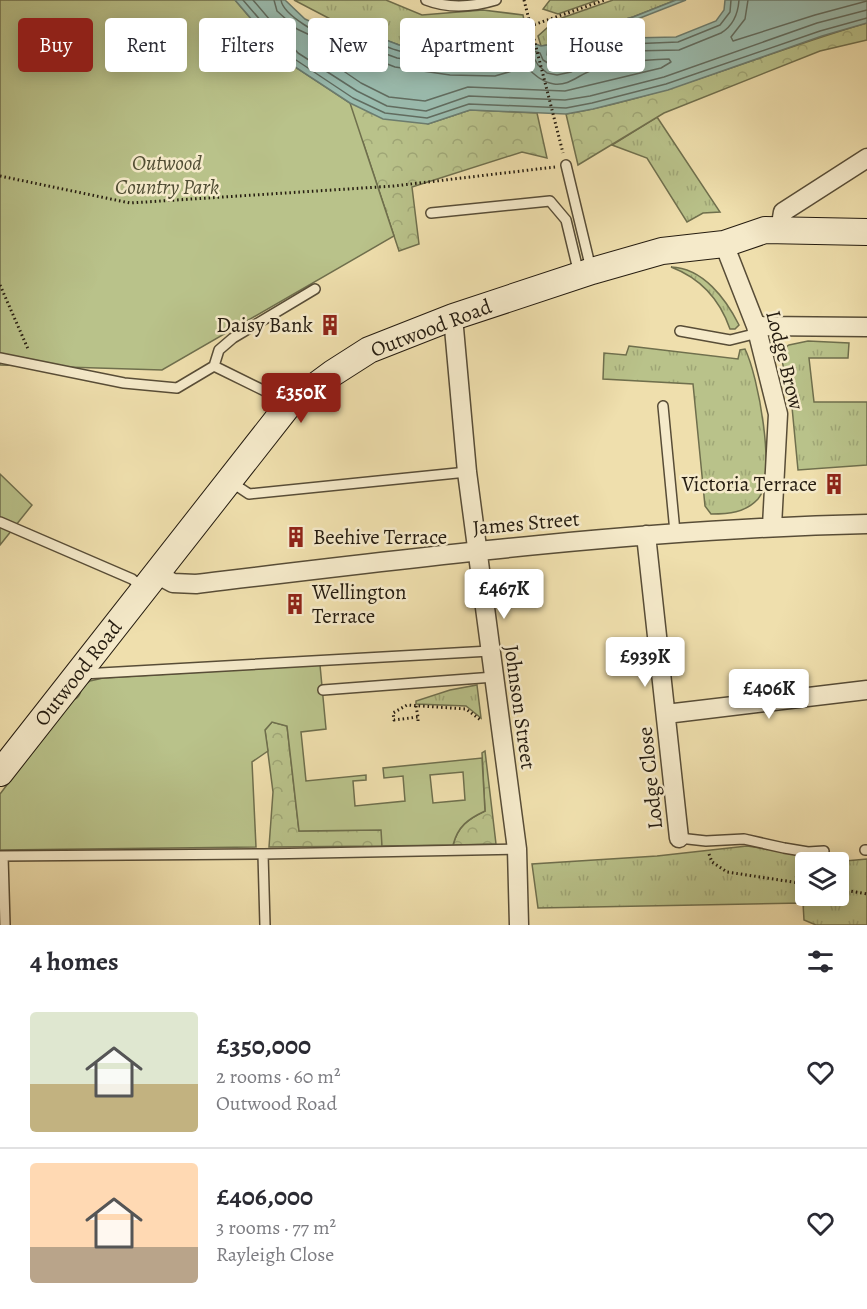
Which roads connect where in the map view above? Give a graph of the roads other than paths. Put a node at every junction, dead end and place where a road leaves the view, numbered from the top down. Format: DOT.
graph roads {
  1 [pos="426,0"];
  2 [pos="496,0"];
  3 [pos="867,158"];
  4 [pos="566,165"];
  5 [pos="431,213"];
  6 [pos="780,230"];
  7 [pos="867,232"];
  8 [pos="724,244"];
  9 [pos="586,274"];
  10 [pos="315,289"];
  11 [pos="453,317"];
  12 [pos="867,327"];
  13 [pos="757,329"];
  14 [pos="680,332"];
  15 [pos="0,358"];
  16 [pos="214,366"];
  17 [pos="663,406"];
  18 [pos="287,407"];
  19 [pos="467,472"];
  20 [pos="229,481"];
  21 [pos="0,522"];
  22 [pos="867,524"];
  23 [pos="772,526"];
  24 [pos="675,532"];
  25 [pos="646,535"];
  26 [pos="478,550"];
  27 [pos="150,581"];
  28 [pos="490,651"];
  29 [pos="78,674"];
  30 [pos="494,677"];
  31 [pos="323,690"];
  32 [pos="867,690"];
  33 [pos="666,714"];
  34 [pos="0,773"];
  35 [pos="679,838"];
  36 [pos="517,849"];
  37 [pos="824,851"];
  38 [pos="263,854"];
  39 [pos="2,856"];
  40 [pos="5,925"];
  41 [pos="265,925"];
  42 [pos="519,925"];
  1 -- 2 [label="lane"];
  3 -- 6 [label="street"];
  4 -- 9 [label="lane"];
  5 -- 9 [label="lane"];
  6 -- 7 [label="street, Outwood Road"];
  6 -- 8 [label="street, Outwood Road"];
  8 -- 9 [label="street, Outwood Road"];
  8 -- 13 [label="street, Lodge Brow"];
  9 -- 11 [label="street, Outwood Road"];
  10 -- 16 [label="lane"];
  11 -- 18 [label="street, Outwood Road"];
  11 -- 19 [label="street, Johnson Street"];
  12 -- 13 [label="street"];
  13 -- 14 [label="lane"];
  13 -- 23 [label="street, Lodge Brow"];
  15 -- 16 [label="lane"];
  16 -- 18 [label="lane"];
  17 -- 24 [label="lane"];
  18 -- 20 [label="street, Outwood Road"];
  19 -- 20 [label="lane"];
  19 -- 26 [label="street, Johnson Street"];
  20 -- 27 [label="street, Outwood Road"];
  21 -- 27 [label="lane, James Street"];
  22 -- 23 [label="street, James Street"];
  23 -- 24 [label="street, James Street"];
  24 -- 25 [label="street, James Street"];
  25 -- 26 [label="street, James Street"];
  25 -- 33 [label="street, Lodge Close"];
  26 -- 27 [label="street, James Street"];
  26 -- 28 [label="street, Johnson Street"];
  27 -- 29 [label="street, Outwood Road"];
  28 -- 29 [label="lane"];
  28 -- 30 [label="street, Johnson Street"];
  29 -- 34 [label="street, Outwood Road"];
  30 -- 31 [label="lane"];
  30 -- 36 [label="street, Johnson Street"];
  32 -- 33 [label="street"];
  33 -- 35 [label="street, Lodge Close"];
  35 -- 37 [label="lane"];
  36 -- 38 [label="lane"];
  36 -- 42 [label="street, Johnson Street"];
  38 -- 39 [label="lane"];
  38 -- 41 [label="lane"];
  39 -- 40 [label="lane"];
}
